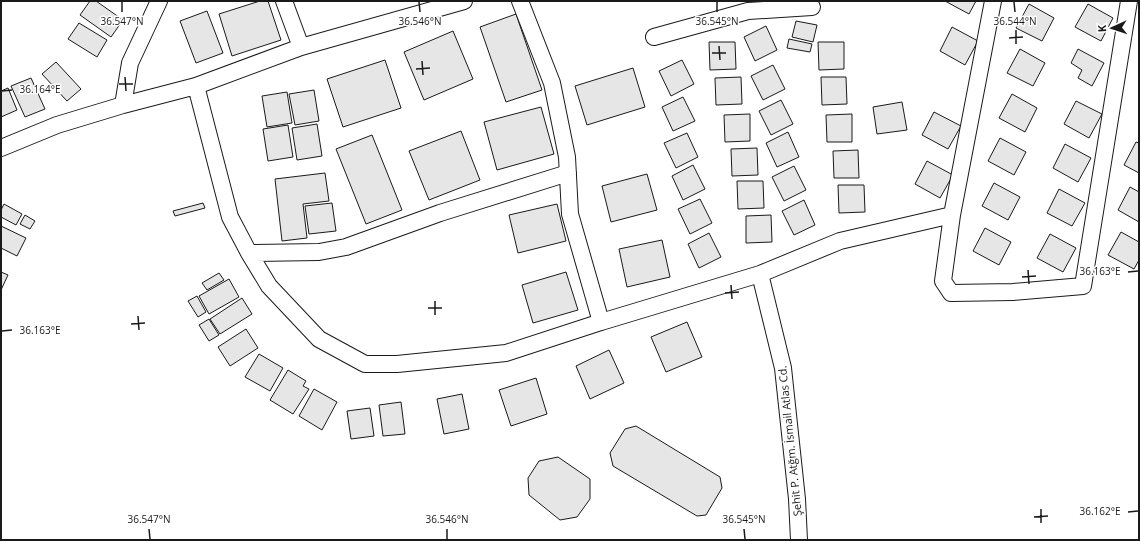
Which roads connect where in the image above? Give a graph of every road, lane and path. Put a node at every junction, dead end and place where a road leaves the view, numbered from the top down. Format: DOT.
graph roads {
  1 [pos="159,1"];
  2 [pos="284,1"];
  3 [pos="464,1"];
  4 [pos="520,1"];
  5 [pos="993,1"];
  6 [pos="1129,1"];
  7 [pos="748,6"];
  8 [pos="812,7"];
  9 [pos="654,37"];
  10 [pos="301,48"];
  11 [pos="196,86"];
  12 [pos="123,105"];
  13 [pos="1,148"];
  14 [pos="568,173"];
  15 [pos="952,215"];
  16 [pos="249,253"];
  17 [pos="760,274"];
  18 [pos="601,322"];
  19 [pos="799,540"];
  1 -- 12 [label="street"];
  2 -- 10 [label="street"];
  3 -- 10 [label="street"];
  4 -- 14 [label="street"];
  5 -- 15 [label="street"];
  6 -- 15 [label="street"];
  7 -- 8 [label="street"];
  7 -- 9 [label="street"];
  10 -- 11 [label="street"];
  11 -- 12 [label="street"];
  11 -- 16 [label="street"];
  12 -- 13 [label="street"];
  14 -- 16 [label="street"];
  14 -- 18 [label="street"];
  15 -- 17 [label="street"];
  16 -- 18 [label="street"];
  17 -- 18 [label="street"];
  17 -- 19 [label="street, Şehit P. Atğm. İsmail Atlas Cd."];
}
